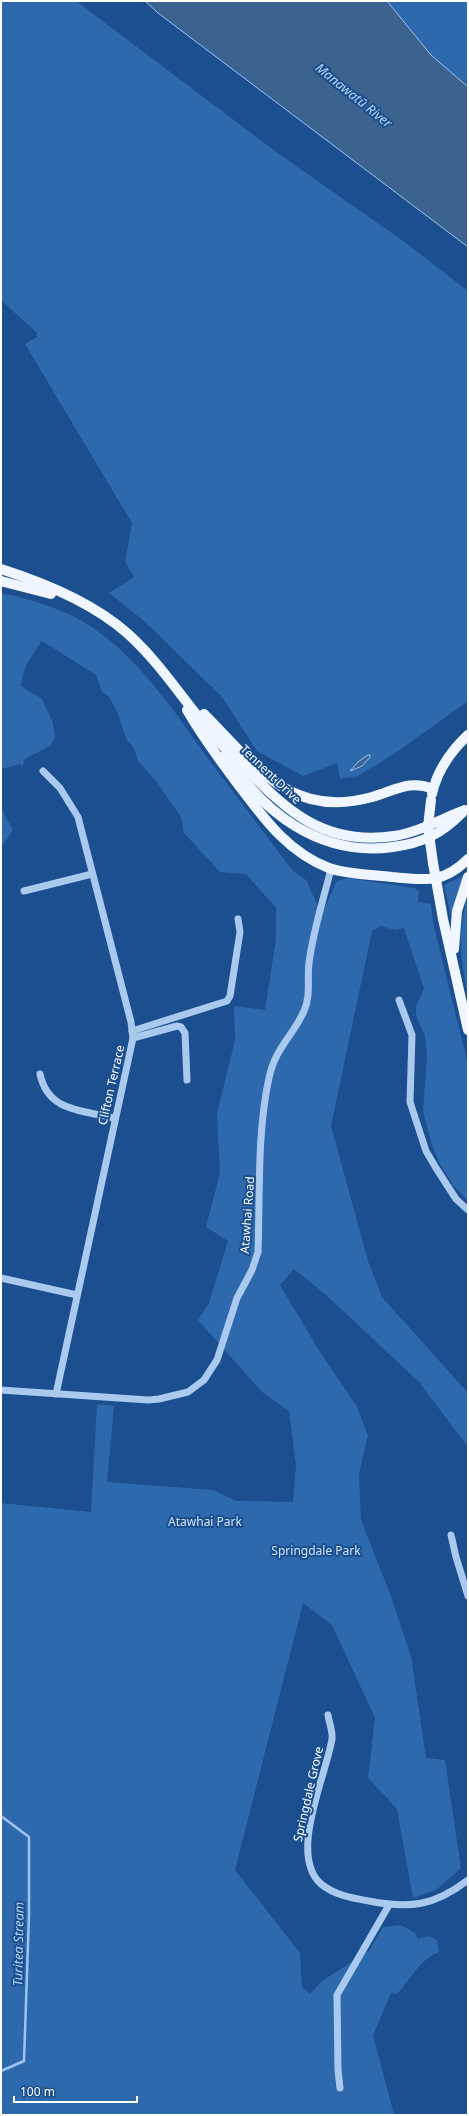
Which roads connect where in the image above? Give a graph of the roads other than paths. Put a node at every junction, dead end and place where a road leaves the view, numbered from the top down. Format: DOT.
graph roads {
  1 [pos="1,569"];
  2 [pos="1,581"];
  3 [pos="84,603"];
  4 [pos="173,684"];
  5 [pos="468,735"];
  6 [pos="44,771"];
  7 [pos="433,789"];
  8 [pos="466,809"];
  9 [pos="468,860"];
  10 [pos="331,869"];
  11 [pos="92,874"];
  12 [pos="468,877"];
  13 [pos="436,879"];
  14 [pos="24,891"];
  15 [pos="238,919"];
  16 [pos="454,971"];
  17 [pos="399,1000"];
  18 [pos="468,1030"];
  19 [pos="132,1034"];
  20 [pos="40,1074"];
  21 [pos="187,1080"];
  22 [pos="114,1118"];
  23 [pos="468,1210"];
  24 [pos="1,1278"];
  25 [pos="77,1295"];
  26 [pos="1,1390"];
  27 [pos="56,1394"];
  28 [pos="451,1535"];
  29 [pos="468,1596"];
  30 [pos="328,1715"];
  31 [pos="468,1880"];
  32 [pos="389,1905"];
  33 [pos="340,2088"];
  1 -- 3 [label="main road, Tennent Drive"];
  2 -- 3 [label="main road, Tennent Drive"];
  3 -- 4 [label="main road, Tennent Drive"];
  4 -- 7 [label="main road"];
  4 -- 8 [label="main road, Tennent Drive"];
  4 -- 10 [label="main road"];
  5 -- 7 [label="main road"];
  6 -- 11 [label="street, Clifton Terrace"];
  7 -- 13 [label="main road, bridge"];
  9 -- 13 [label="main road"];
  10 -- 13 [label="main road"];
  10 -- 27 [label="street, Atawhai Road"];
  11 -- 14 [label="street"];
  11 -- 19 [label="street, Clifton Terrace"];
  12 -- 16 [label="main road"];
  13 -- 16 [label="main road"];
  15 -- 19 [label="street"];
  16 -- 18 [label="main road"];
  17 -- 23 [label="street"];
  19 -- 21 [label="street"];
  19 -- 22 [label="street, Clifton Terrace"];
  20 -- 22 [label="street"];
  22 -- 25 [label="street, Clifton Terrace"];
  24 -- 25 [label="street"];
  25 -- 27 [label="street, Clifton Terrace"];
  26 -- 27 [label="street, Atawhai Road"];
  28 -- 29 [label="street"];
  30 -- 32 [label="street, Springdale Grove"];
  31 -- 32 [label="street, Springdale Grove"];
  32 -- 33 [label="street"];
}
